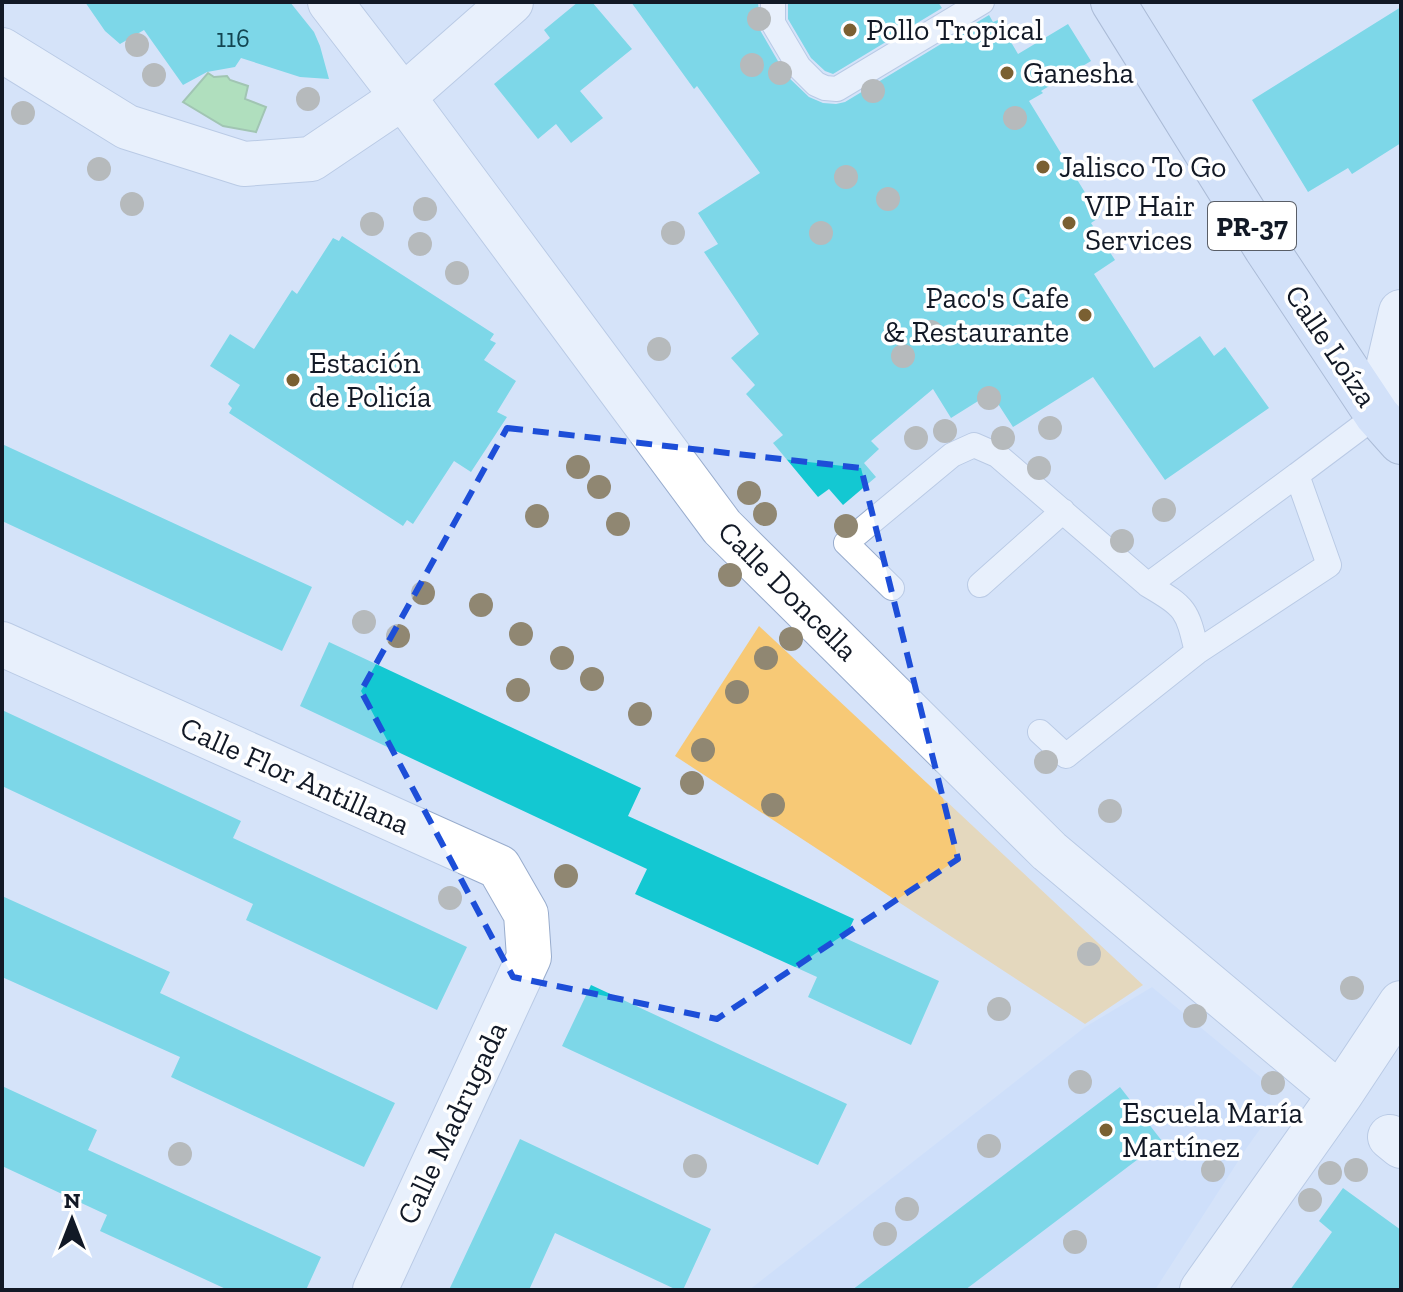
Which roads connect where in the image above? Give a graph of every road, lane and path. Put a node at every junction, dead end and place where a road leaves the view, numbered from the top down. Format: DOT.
graph roads {
  1 [pos="330,2"];
  2 [pos="511,2"];
  3 [pos="773,2"];
  4 [pos="982,2"];
  5 [pos="1113,2"];
  6 [pos="2,50"];
  7 [pos="403,97"];
  8 [pos="1401,312"];
  9 [pos="1389,429"];
  10 [pos="1297,475"];
  11 [pos="1063,511"];
  12 [pos="980,585"];
  13 [pos="1148,585"];
  14 [pos="892,588"];
  15 [pos="2,644"];
  16 [pos="1197,652"];
  17 [pos="1040,732"];
  18 [pos="529,957"];
  19 [pos="1401,1003"];
  20 [pos="1340,1095"];
  21 [pos="375,1290"];
  22 [pos="1202,1290"];
  1 -- 7 [label="street, Calle Doncella"];
  2 -- 7 [label="street"];
  3 -- 4 [label="lane"];
  5 -- 9 [label="main road, Calle Loíza / PR-37"];
  6 -- 7 [label="street"];
  7 -- 20 [label="street, Calle Doncella"];
  8 -- 9 [label="street"];
  9 -- 10 [label="lane"];
  10 -- 13 [label="lane"];
  10 -- 16 [label="lane"];
  11 -- 12 [label="lane"];
  11 -- 13 [label="lane"];
  11 -- 14 [label="lane"];
  13 -- 16 [label="lane"];
  15 -- 18 [label="street, Calle Flor Antillana"];
  16 -- 17 [label="lane"];
  18 -- 21 [label="street, Calle Madrugada"];
  19 -- 20 [label="street"];
  20 -- 22 [label="street"];
}
